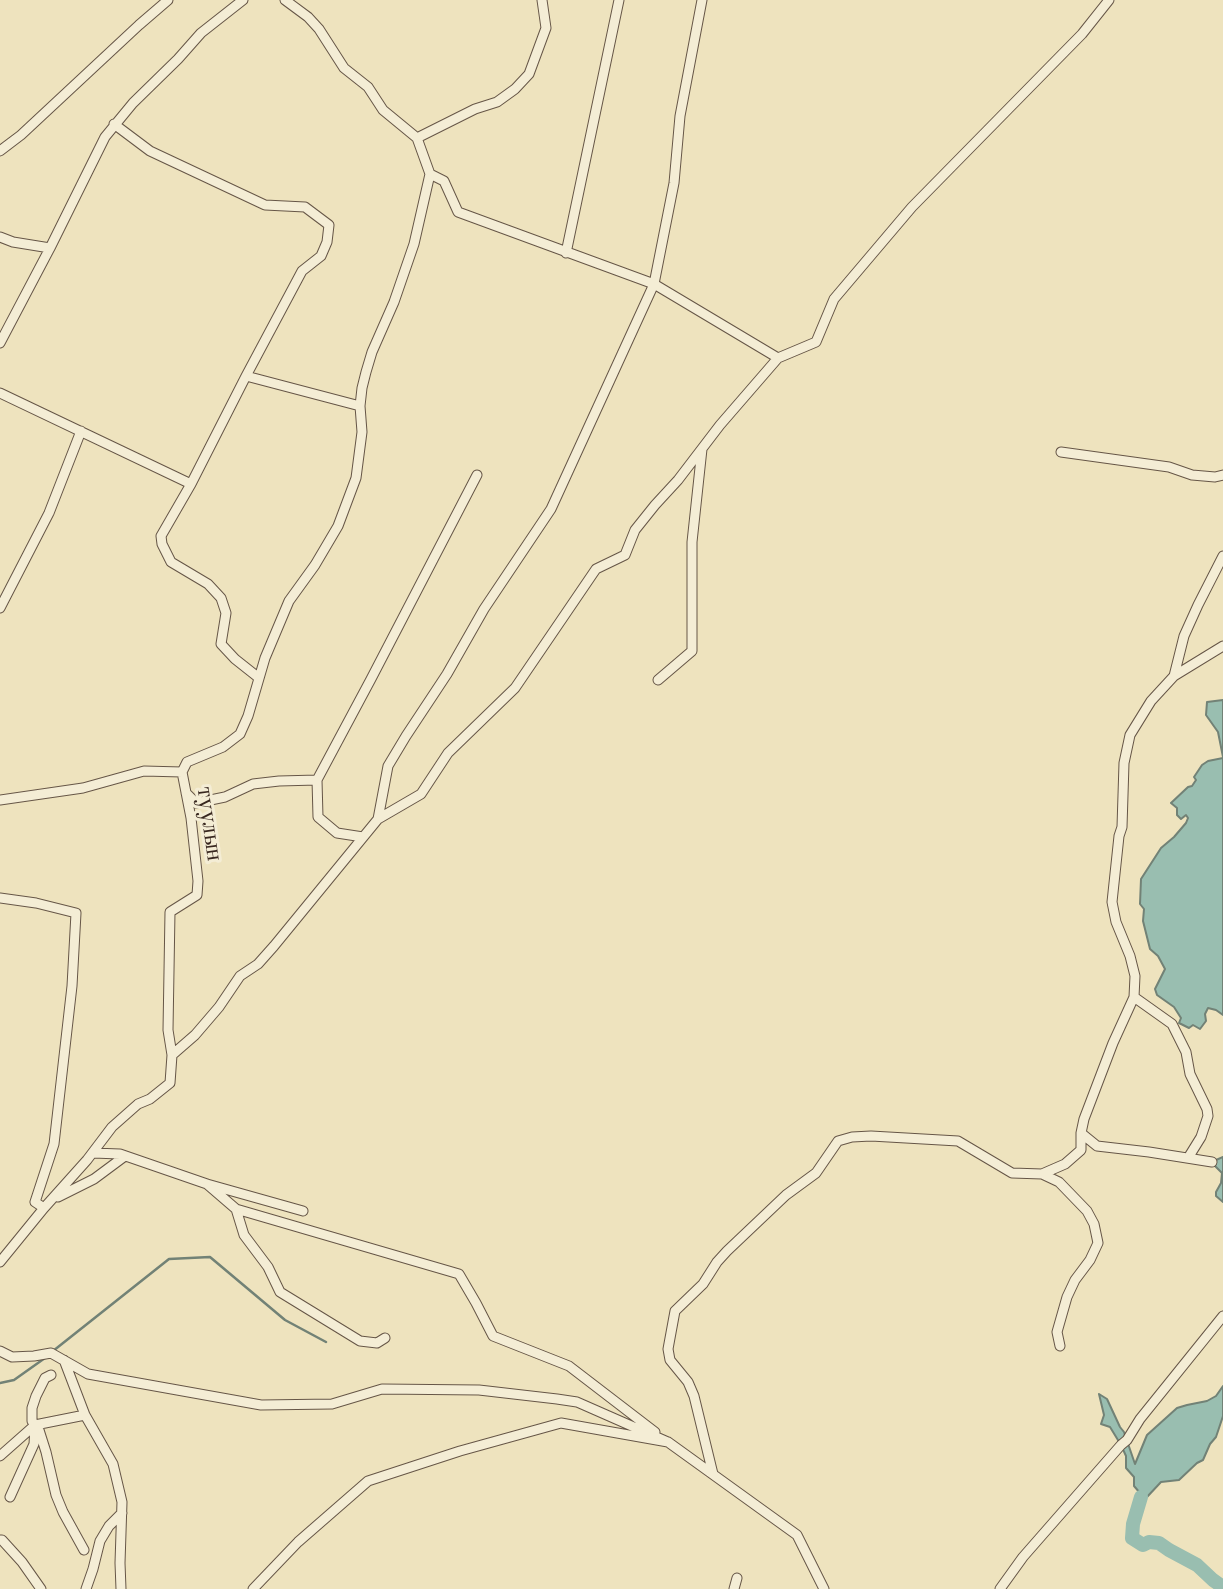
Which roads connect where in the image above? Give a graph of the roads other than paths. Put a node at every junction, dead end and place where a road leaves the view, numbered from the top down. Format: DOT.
graph roads {
  1 [pos="168,0"];
  2 [pos="243,0"];
  3 [pos="285,0"];
  4 [pos="542,0"];
  5 [pos="619,0"];
  6 [pos="702,0"];
  7 [pos="1109,0"];
  8 [pos="114,124"];
  9 [pos="417,138"];
  10 [pos="0,151"];
  11 [pos="430,174"];
  12 [pos="0,237"];
  13 [pos="50,248"];
  14 [pos="566,253"];
  15 [pos="654,284"];
  16 [pos="0,343"];
  17 [pos="778,358"];
  18 [pos="246,376"];
  19 [pos="0,393"];
  20 [pos="360,406"];
  21 [pos="81,432"];
  22 [pos="702,449"];
  23 [pos="1061,452"];
  24 [pos="477,475"];
  25 [pos="1223,475"];
  26 [pos="191,484"];
  27 [pos="1223,556"];
  28 [pos="0,608"];
  29 [pos="1223,646"];
  30 [pos="1174,676"];
  31 [pos="259,678"];
  32 [pos="658,680"];
  33 [pos="182,772"];
  34 [pos="317,780"];
  35 [pos="186,793"];
  36 [pos="0,800"];
  37 [pos="378,819"];
  38 [pos="363,836"];
  39 [pos="0,898"];
  40 [pos="1134,997"];
  41 [pos="172,1055"];
  42 [pos="1082,1133"];
  43 [pos="1097,1146"];
  44 [pos="1081,1150"];
  45 [pos="93,1153"];
  46 [pos="125,1156"];
  47 [pos="1188,1158"];
  48 [pos="1212,1162"];
  49 [pos="1065,1164"];
  50 [pos="1042,1174"];
  51 [pos="1059,1182"];
  52 [pos="207,1184"];
  53 [pos="47,1204"];
  54 [pos="236,1209"];
  55 [pos="303,1212"];
  56 [pos="0,1262"];
  57 [pos="1223,1316"];
  58 [pos="385,1338"];
  59 [pos="1060,1346"];
  60 [pos="0,1351"];
  61 [pos="64,1360"];
  62 [pos="51,1375"];
  63 [pos="85,1415"];
  64 [pos="35,1424"];
  65 [pos="668,1442"];
  66 [pos="0,1457"];
  67 [pos="712,1474"];
  68 [pos="10,1497"];
  69 [pos="122,1513"];
  70 [pos="0,1540"];
  71 [pos="84,1550"];
  72 [pos="737,1578"];
  73 [pos="41,1589"];
  74 [pos="86,1589"];
  75 [pos="121,1589"];
  76 [pos="253,1589"];
  77 [pos="734,1589"];
  78 [pos="824,1589"];
  79 [pos="1000,1589"];
  1 -- 10 [label="street"];
  2 -- 8 [label="street"];
  3 -- 9 [label="street"];
  4 -- 9 [label="street"];
  5 -- 14 [label="street"];
  6 -- 15 [label="street"];
  7 -- 17 [label="street"];
  8 -- 13 [label="street"];
  8 -- 18 [label="street"];
  9 -- 11 [label="street"];
  11 -- 14 [label="street"];
  11 -- 20 [label="street"];
  12 -- 13 [label="street"];
  13 -- 16 [label="street"];
  14 -- 15 [label="street"];
  15 -- 17 [label="street"];
  15 -- 37 [label="street"];
  17 -- 22 [label="street"];
  18 -- 20 [label="street"];
  18 -- 26 [label="street"];
  19 -- 21 [label="street"];
  20 -- 31 [label="street"];
  21 -- 26 [label="street"];
  21 -- 28 [label="street"];
  22 -- 32 [label="street"];
  22 -- 37 [label="street"];
  23 -- 25 [label="street"];
  24 -- 34 [label="street"];
  26 -- 31 [label="street"];
  27 -- 30 [label="street"];
  29 -- 30 [label="street"];
  30 -- 40 [label="street"];
  31 -- 33 [label="street"];
  33 -- 35 [label="street, туулын"];
  33 -- 36 [label="street"];
  34 -- 35 [label="street"];
  34 -- 38 [label="street"];
  35 -- 41 [label="street, туулын"];
  37 -- 38 [label="street"];
  38 -- 41 [label="street"];
  39 -- 53 [label="street"];
  40 -- 42 [label="street"];
  40 -- 47 [label="street"];
  41 -- 45 [label="street"];
  42 -- 43 [label="street"];
  42 -- 44 [label="street"];
  43 -- 44 [label="street"];
  43 -- 47 [label="street"];
  44 -- 49 [label="street"];
  45 -- 46 [label="street"];
  45 -- 53 [label="street"];
  46 -- 52 [label="street"];
  46 -- 53 [label="street"];
  47 -- 48 [label="street"];
  49 -- 50 [label="street"];
  49 -- 51 [label="street"];
  50 -- 51 [label="street"];
  50 -- 67 [label="street"];
  51 -- 59 [label="street"];
  52 -- 54 [label="street"];
  52 -- 55 [label="street"];
  53 -- 56 [label="street"];
  54 -- 58 [label="street"];
  54 -- 65 [label="street"];
  57 -- 79 [label="street"];
  60 -- 61 [label="street"];
  61 -- 63 [label="street"];
  61 -- 65 [label="street"];
  62 -- 64 [label="street"];
  63 -- 64 [label="street"];
  63 -- 69 [label="street"];
  64 -- 66 [label="street"];
  64 -- 68 [label="street"];
  64 -- 71 [label="street"];
  65 -- 67 [label="street"];
  65 -- 76 [label="street"];
  67 -- 78 [label="street"];
  69 -- 74 [label="street"];
  69 -- 75 [label="street"];
  70 -- 73 [label="street"];
  72 -- 77 [label="street"];
}
